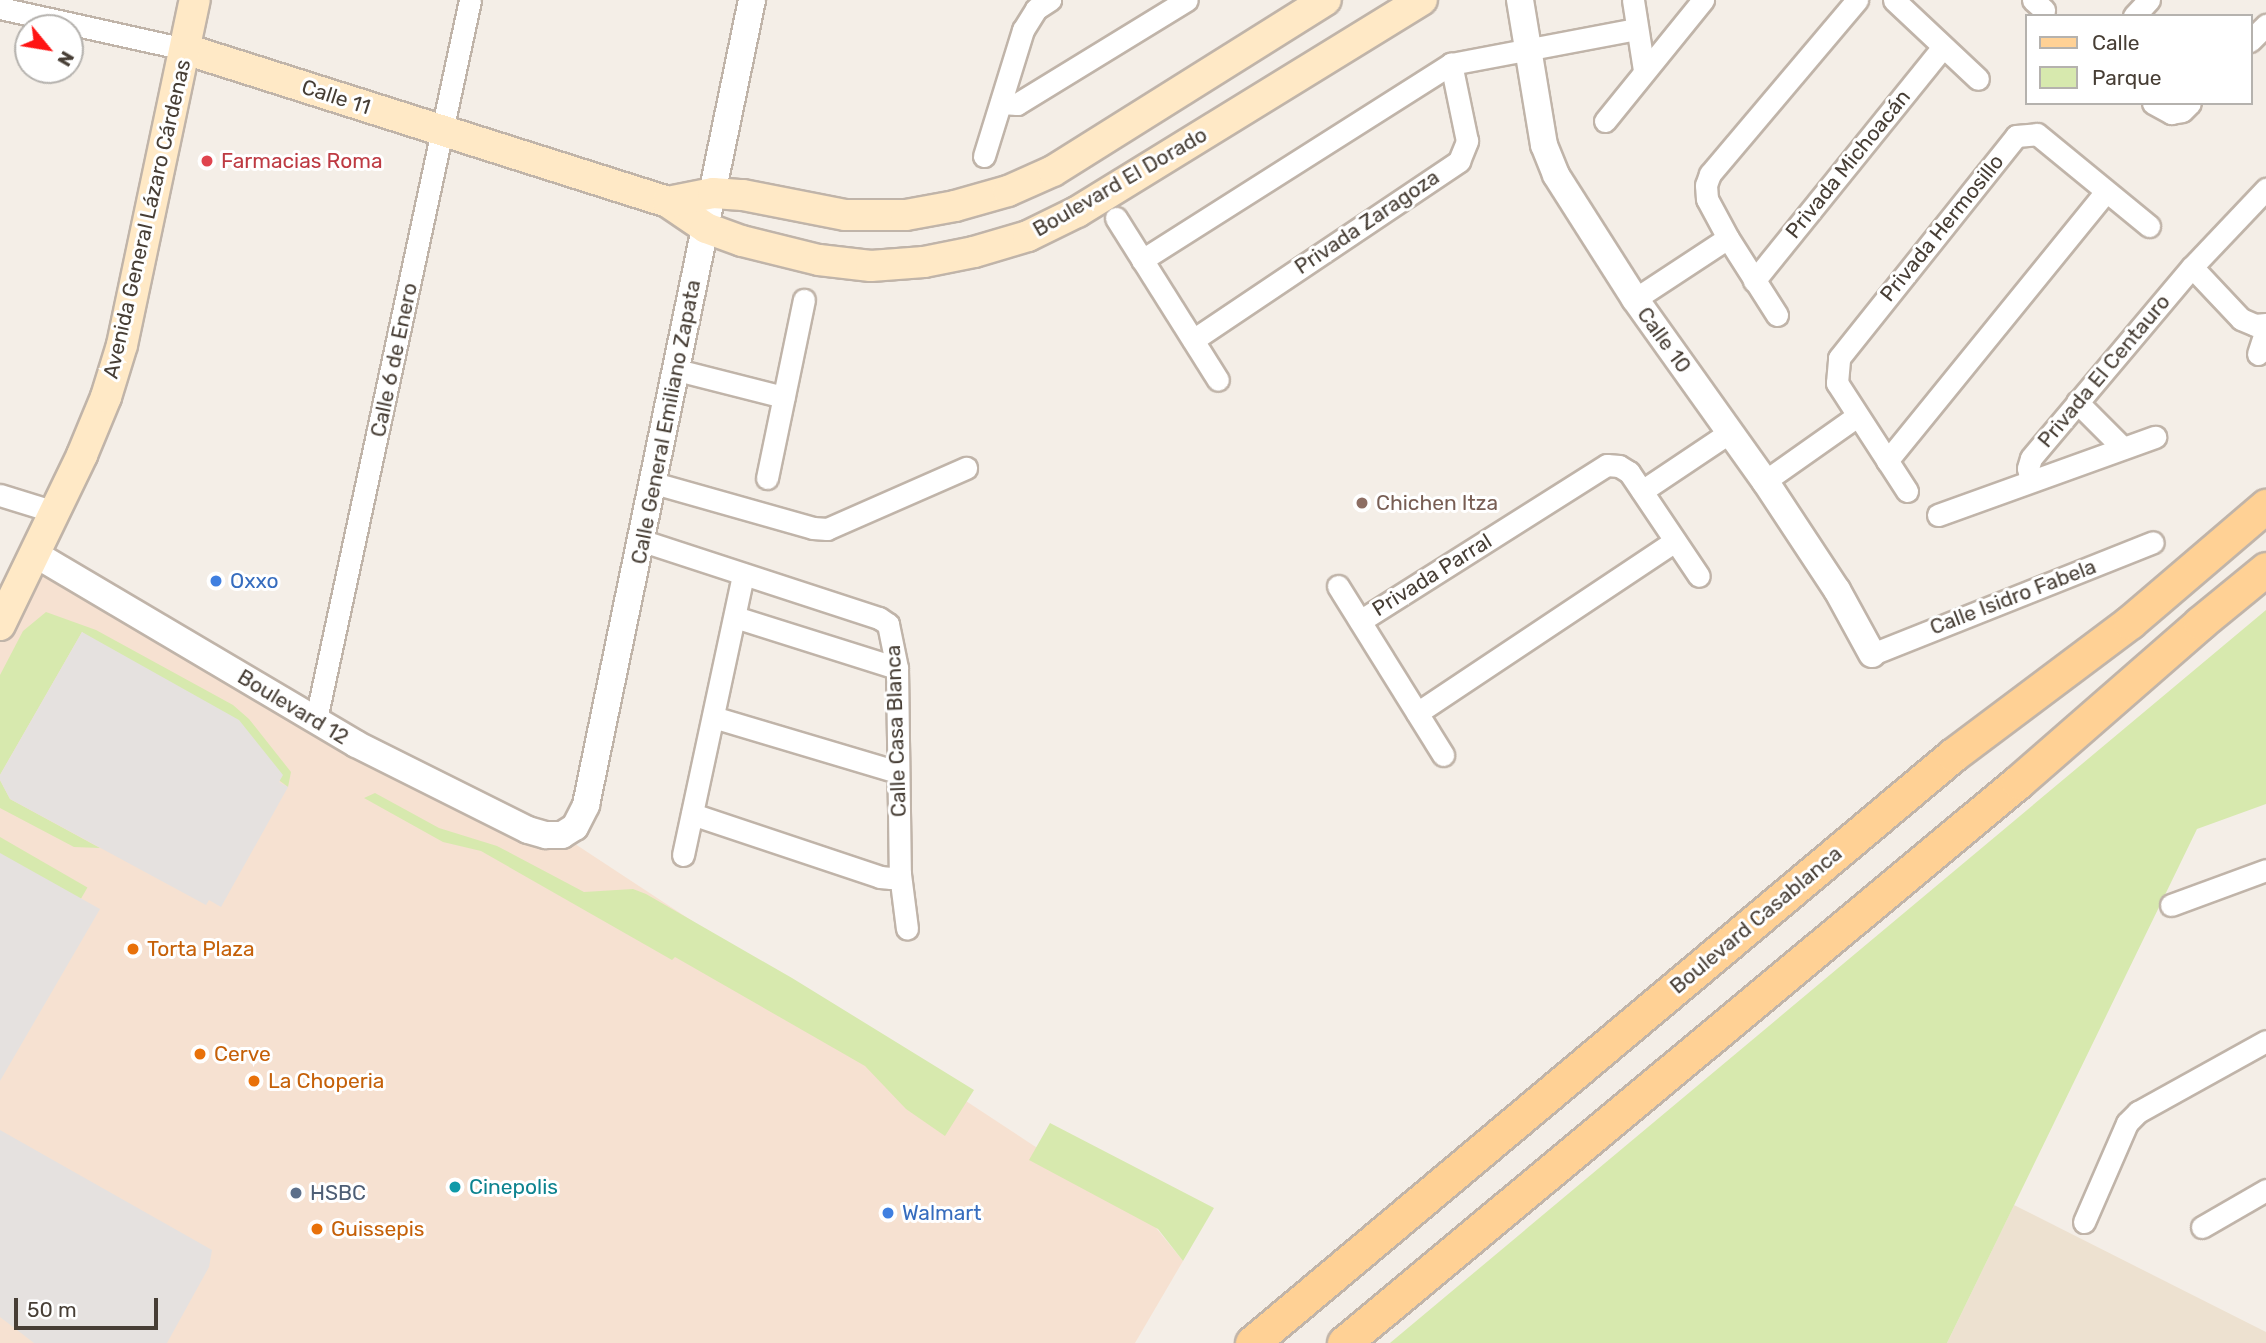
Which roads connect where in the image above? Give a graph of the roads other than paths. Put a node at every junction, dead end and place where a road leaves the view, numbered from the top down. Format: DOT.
graph roads {
  1 [pos="195,0"];
  2 [pos="470,0"];
  3 [pos="752,0"];
  4 [pos="1050,0"];
  5 [pos="1187,0"];
  6 [pos="1325,0"];
  7 [pos="1422,0"];
  8 [pos="1520,0"];
  9 [pos="1633,0"];
  10 [pos="1703,0"];
  11 [pos="1857,0"];
  12 [pos="1894,0"];
  13 [pos="2149,0"];
  14 [pos="0,8"];
  15 [pos="2136,14"];
  16 [pos="2266,25"];
  17 [pos="1636,29"];
  18 [pos="2252,39"];
  19 [pos="1943,47"];
  20 [pos="185,49"];
  21 [pos="1530,49"];
  22 [pos="1451,64"];
  23 [pos="1644,70"];
  24 [pos="1978,79"];
  25 [pos="1001,103"];
  26 [pos="2155,105"];
  27 [pos="2188,105"];
  28 [pos="1605,121"];
  29 [pos="444,130"];
  30 [pos="984,156"];
  31 [pos="2266,189"];
  32 [pos="2106,192"];
  33 [pos="713,193"];
  34 [pos="668,202"];
  35 [pos="1116,218"];
  36 [pos="2149,226"];
  37 [pos="706,228"];
  38 [pos="1727,238"];
  39 [pos="1142,260"];
  40 [pos="2192,267"];
  41 [pos="1754,281"];
  42 [pos="1635,299"];
  43 [pos="804,300"];
  44 [pos="1777,315"];
  45 [pos="2266,324"];
  46 [pos="2266,330"];
  47 [pos="1193,340"];
  48 [pos="2258,354"];
  49 [pos="677,370"];
  50 [pos="1218,380"];
  51 [pos="784,397"];
  52 [pos="2077,402"];
  53 [pos="1857,416"];
  54 [pos="1730,432"];
  55 [pos="2155,437"];
  56 [pos="2123,448"];
  57 [pos="1887,461"];
  58 [pos="966,468"];
  59 [pos="767,478"];
  60 [pos="1765,481"];
  61 [pos="2031,481"];
  62 [pos="654,482"];
  63 [pos="1642,491"];
  64 [pos="1907,491"];
  65 [pos="0,495"];
  66 [pos="2266,506"];
  67 [pos="55,512"];
  68 [pos="1938,515"];
  69 [pos="643,541"];
  70 [pos="1675,541"];
  71 [pos="2153,542"];
  72 [pos="35,554"];
  73 [pos="2266,569"];
  74 [pos="743,574"];
  75 [pos="1699,576"];
  76 [pos="1338,586"];
  77 [pos="2266,598"];
  78 [pos="735,617"];
  79 [pos="1360,621"];
  80 [pos="2200,623"];
  81 [pos="0,625"];
  82 [pos="1872,654"];
  83 [pos="897,668"];
  84 [pos="1417,713"];
  85 [pos="713,717"];
  86 [pos="316,719"];
  87 [pos="1443,755"];
  88 [pos="898,772"];
  89 [pos="692,814"];
  90 [pos="562,835"];
  91 [pos="683,855"];
  92 [pos="2266,870"];
  93 [pos="900,874"];
  94 [pos="2171,905"];
  95 [pos="907,929"];
  96 [pos="2266,1041"];
  97 [pos="2266,1190"];
  98 [pos="2084,1222"];
  99 [pos="2202,1227"];
  100 [pos="1252,1343"];
  101 [pos="1344,1343"];
  1 -- 20 [label="main road, Avenida General Lázaro Cárdenas"];
  2 -- 29 [label="street, Calle 6 de Enero"];
  3 -- 33 [label="street, Calle General Emiliano Zapata"];
  4 -- 25 [label="street"];
  5 -- 25 [label="street"];
  6 -- 33 [label="main road, Boulevard El Dorado"];
  7 -- 37 [label="main road, Boulevard El Dorado"];
  8 -- 21 [label="street, Calle 10"];
  9 -- 17 [label="street"];
  10 -- 23 [label="street"];
  11 -- 38 [label="street"];
  12 -- 19 [label="street"];
  13 -- 15 [label="street"];
  14 -- 20 [label="street, Calle 11"];
  16 -- 18 [label="street"];
  17 -- 21 [label="street"];
  17 -- 23 [label="street"];
  19 -- 24 [label="street"];
  19 -- 41 [label="street, Privada Michoacán"];
  20 -- 29 [label="main road, Calle 11"];
  20 -- 67 [label="main road, Avenida General Lázaro Cárdenas"];
  21 -- 22 [label="street"];
  21 -- 42 [label="street, Calle 10"];
  22 -- 39 [label="street"];
  22 -- 47 [label="street, Privada Zaragoza"];
  23 -- 28 [label="street"];
  25 -- 30 [label="street"];
  26 -- 27 [label="street"];
  29 -- 34 [label="main road, Calle 11"];
  29 -- 86 [label="street, Calle 6 de Enero"];
  31 -- 40 [label="street, Privada El Centauro"];
  32 -- 36 [label="street, Privada Hermosillo"];
  32 -- 53 [label="street, Privada Hermosillo"];
  32 -- 57 [label="street"];
  33 -- 34 [label="main road, Calle 11"];
  33 -- 37 [label="street, Calle General Emiliano Zapata"];
  34 -- 37 [label="main road, Calle 11"];
  35 -- 39 [label="street"];
  37 -- 49 [label="street, Calle General Emiliano Zapata"];
  38 -- 41 [label="street"];
  38 -- 42 [label="street"];
  39 -- 47 [label="street"];
  40 -- 45 [label="street"];
  40 -- 52 [label="street, Privada El Centauro"];
  41 -- 44 [label="street"];
  42 -- 54 [label="street, Calle 10"];
  43 -- 51 [label="street"];
  46 -- 48 [label="street"];
  47 -- 50 [label="street"];
  49 -- 51 [label="street"];
  49 -- 62 [label="street, Calle General Emiliano Zapata"];
  51 -- 59 [label="street"];
  52 -- 56 [label="street"];
  52 -- 61 [label="street, Privada El Centauro"];
  53 -- 57 [label="street, Privada Hermosillo"];
  53 -- 60 [label="street"];
  54 -- 60 [label="street, Calle 10"];
  54 -- 63 [label="street"];
  55 -- 56 [label="street"];
  56 -- 61 [label="street"];
  57 -- 64 [label="street, Privada Hermosillo"];
  58 -- 62 [label="street"];
  60 -- 82 [label="street, Calle 10"];
  61 -- 68 [label="street"];
  62 -- 69 [label="street, Calle General Emiliano Zapata"];
  63 -- 70 [label="street, Privada Parral"];
  63 -- 79 [label="street, Privada Parral"];
  65 -- 67 [label="street"];
  66 -- 100 [label="main road, Boulevard Casablanca"];
  67 -- 72 [label="main road, Avenida General Lázaro Cárdenas"];
  69 -- 74 [label="street, Calle Casa Blanca"];
  69 -- 90 [label="street, Calle General Emiliano Zapata"];
  70 -- 75 [label="street, Privada Parral"];
  70 -- 84 [label="street"];
  71 -- 82 [label="street, Calle Isidro Fabela"];
  72 -- 81 [label="main road, Avenida General Lázaro Cárdenas"];
  72 -- 86 [label="street, Boulevard 12"];
  73 -- 80 [label="main road"];
  74 -- 78 [label="street"];
  74 -- 83 [label="street, Calle Casa Blanca"];
  76 -- 79 [label="street, Privada Parral"];
  77 -- 80 [label="main road"];
  78 -- 83 [label="street"];
  78 -- 85 [label="street"];
  79 -- 84 [label="street, Privada Parral"];
  80 -- 101 [label="main road"];
  83 -- 88 [label="street, Calle Casa Blanca"];
  84 -- 87 [label="street, Privada Parral"];
  85 -- 88 [label="street"];
  85 -- 89 [label="street"];
  86 -- 90 [label="street, Boulevard 12"];
  88 -- 93 [label="street, Calle Casa Blanca"];
  89 -- 91 [label="street"];
  89 -- 93 [label="street"];
  92 -- 94 [label="street"];
  93 -- 95 [label="street, Calle Casa Blanca"];
  96 -- 98 [label="street"];
  97 -- 99 [label="street"];
}
